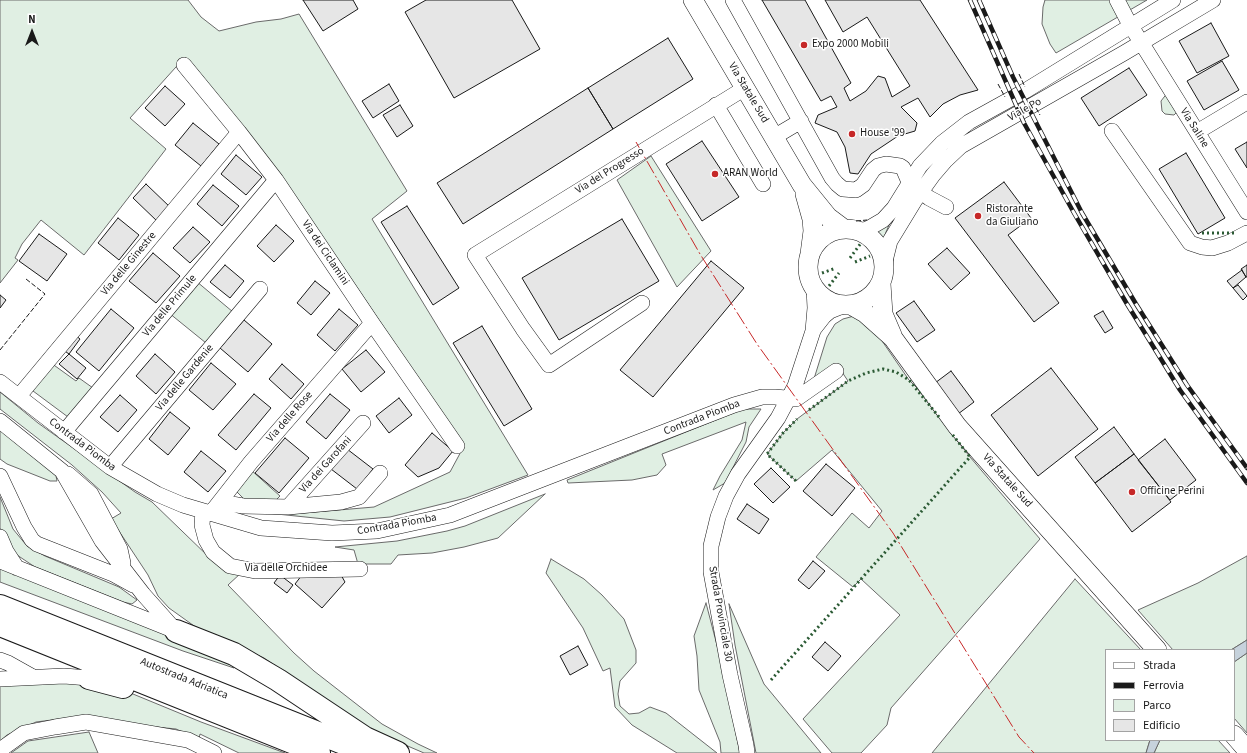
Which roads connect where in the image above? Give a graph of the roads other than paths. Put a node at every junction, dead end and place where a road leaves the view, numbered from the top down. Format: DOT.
graph roads {
  1 [pos="693,0"];
  2 [pos="733,0"];
  3 [pos="1118,0"];
  4 [pos="1173,0"];
  5 [pos="1213,0"];
  6 [pos="1131,26"];
  7 [pos="1142,43"];
  8 [pos="184,65"];
  9 [pos="745,88"];
  10 [pos="1247,102"];
  11 [pos="716,105"];
  12 [pos="801,121"];
  13 [pos="1112,131"];
  14 [pos="239,132"];
  15 [pos="1197,132"];
  16 [pos="774,137"];
  17 [pos="276,180"];
  18 [pos="763,184"];
  19 [pos="802,185"];
  20 [pos="915,187"];
  21 [pos="946,207"];
  22 [pos="1247,212"];
  23 [pos="852,230"];
  24 [pos="1247,233"];
  25 [pos="809,257"];
  26 [pos="884,265"];
  27 [pos="880,284"];
  28 [pos="814,288"];
  29 [pos="260,289"];
  30 [pos="642,303"];
  31 [pos="848,305"];
  32 [pos="372,323"];
  33 [pos="812,330"];
  34 [pos="893,338"];
  35 [pos="836,371"];
  36 [pos="0,382"];
  37 [pos="19,396"];
  38 [pos="789,398"];
  39 [pos="0,421"];
  40 [pos="363,423"];
  41 [pos="64,432"];
  42 [pos="457,446"];
  43 [pos="110,467"];
  44 [pos="380,473"];
  45 [pos="0,476"];
  46 [pos="288,507"];
  47 [pos="211,509"];
  48 [pos="0,537"];
  49 [pos="0,562"];
  50 [pos="17,568"];
  51 [pos="360,568"];
  52 [pos="139,589"];
  53 [pos="0,606"];
  54 [pos="0,625"];
  55 [pos="176,631"];
  56 [pos="1156,649"];
  57 [pos="0,660"];
  58 [pos="33,677"];
  59 [pos="89,678"];
  60 [pos="1,679"];
  61 [pos="1235,736"];
  62 [pos="284,739"];
  63 [pos="0,750"];
  64 [pos="1247,750"];
  65 [pos="214,753"];
  66 [pos="319,753"];
  67 [pos="368,753"];
  68 [pos="398,753"];
  69 [pos="747,753"];
  1 -- 9 [label="main road, Via Statale Sud"];
  2 -- 12 [label="street"];
  3 -- 6 [label="street, Via Saline"];
  4 -- 6 [label="street, Viale Po"];
  5 -- 7 [label="street, Viale Po"];
  6 -- 7 [label="street, Via Saline"];
  6 -- 20 [label="street, Viale Po"];
  7 -- 15 [label="street, Via Saline"];
  7 -- 20 [label="street, Viale Po"];
  8 -- 14 [label="street, Via dei Ciclamini"];
  9 -- 11 [label="street, Via del Progresso"];
  9 -- 16 [label="main road, Via Statale Sud"];
  10 -- 15 [label="street"];
  11 -- 18 [label="street"];
  11 -- 30 [label="street, Via del Progresso"];
  12 -- 16 [label="street"];
  12 -- 20 [label="street"];
  13 -- 24 [label="street"];
  14 -- 17 [label="street, Via dei Ciclamini"];
  14 -- 37 [label="street, Via delle Ginestre"];
  15 -- 22 [label="street, Via Saline"];
  16 -- 19 [label="main road, Via Statale Sud"];
  17 -- 32 [label="street, Via dei Ciclamini"];
  17 -- 41 [label="street, Via delle Primule"];
  19 -- 23 [label="main road"];
  19 -- 25 [label="main road"];
  20 -- 21 [label="street"];
  20 -- 23 [label="street, Viale Po"];
  20 -- 26 [label="street, Viale Po"];
  23 -- 25 [label="main road"];
  23 -- 26 [label="main road"];
  25 -- 28 [label="main road"];
  26 -- 27 [label="main road"];
  27 -- 31 [label="main road"];
  27 -- 34 [label="main road"];
  28 -- 31 [label="main road"];
  28 -- 33 [label="street, Strada Provinciale 30"];
  29 -- 43 [label="street, Via delle Gardenie"];
  31 -- 33 [label="street, Strada Provinciale 30"];
  31 -- 34 [label="main road"];
  32 -- 42 [label="street, Via dei Ciclamini"];
  32 -- 47 [label="street, Via delle Rose"];
  33 -- 38 [label="street, Strada Provinciale 30"];
  34 -- 56 [label="main road, Via Statale Sud"];
  35 -- 38 [label="street"];
  36 -- 37 [label="street, Contrada Piomba"];
  37 -- 41 [label="street, Contrada Piomba"];
  38 -- 47 [label="street, Contrada Piomba"];
  38 -- 69 [label="street, Strada Provinciale 30"];
  39 -- 52 [label="street"];
  40 -- 46 [label="street, Via dei Garofani"];
  41 -- 43 [label="street, Contrada Piomba"];
  43 -- 47 [label="street, Contrada Piomba"];
  44 -- 46 [label="street"];
  45 -- 52 [label="street"];
  46 -- 47 [label="street"];
  47 -- 51 [label="street, Via delle Orchidee"];
  48 -- 50 [label="street"];
  49 -- 50 [label="street"];
  50 -- 55 [label="street"];
  52 -- 55 [label="street"];
  53 -- 67 [label="highway, Autostrada Adriatica"];
  54 -- 62 [label="highway, Autostrada Adriatica"];
  55 -- 68 [label="highway"];
  57 -- 58 [label="street"];
  58 -- 59 [label="street"];
  58 -- 60 [label="street"];
  59 -- 62 [label="highway"];
  61 -- 64 [label="main road"];
  62 -- 66 [label="highway, Autostrada Adriatica"];
  63 -- 65 [label="street"];
}
